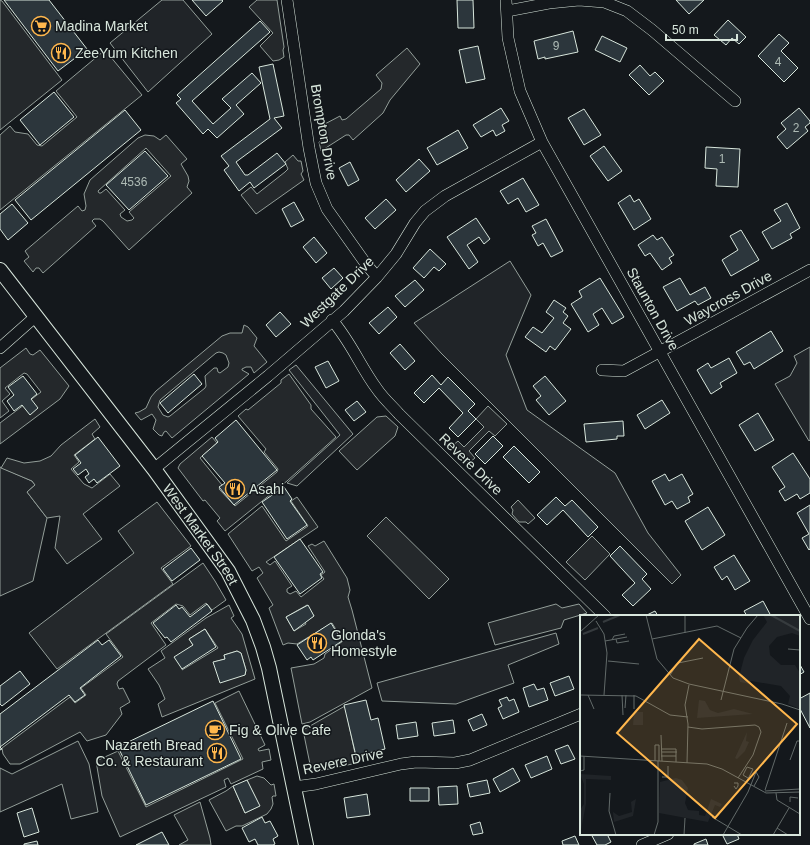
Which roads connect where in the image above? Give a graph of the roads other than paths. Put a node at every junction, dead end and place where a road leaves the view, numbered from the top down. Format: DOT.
graph roads {
  1 [pos="287,0"];
  2 [pos="507,6"];
  3 [pos="735,101"];
  4 [pos="542,142"];
  5 [pos="0,270"];
  6 [pos="810,270"];
  7 [pos="377,277"];
  8 [pos="35,317"];
  9 [pos="332,320"];
  10 [pos="0,348"];
  11 [pos="660,352"];
  12 [pos="602,370"];
  13 [pos="154,470"];
  14 [pos="604,615"];
  15 [pos="810,619"];
  16 [pos="580,714"];
  17 [pos="294,787"];
  18 [pos="666,835"];
  19 [pos="306,845"];
  20 [pos="642,845"];
  1 -- 7 [label="street, Brompton Drive"];
  2 -- 3 [label="street"];
  2 -- 4 [label="street, Staunton Drive"];
  4 -- 7 [label="street, Westgate Drive"];
  4 -- 11 [label="street, Staunton Drive"];
  5 -- 8 [label="main road, West Market Street"];
  6 -- 11 [label="street, Waycross Drive"];
  7 -- 9 [label="street, Westgate Drive"];
  8 -- 10 [label="street"];
  8 -- 13 [label="main road, West Market Street"];
  9 -- 13 [label="street, Westgate Drive"];
  9 -- 14 [label="street, Revere Drive"];
  11 -- 12 [label="street, Waycross Drive"];
  11 -- 15 [label="street, Staunton Drive"];
  13 -- 17 [label="main road, West Market Street"];
  16 -- 17 [label="street, Revere Drive"];
  17 -- 19 [label="main road, West Market Street"];
  18 -- 20 [label="street"];
}
